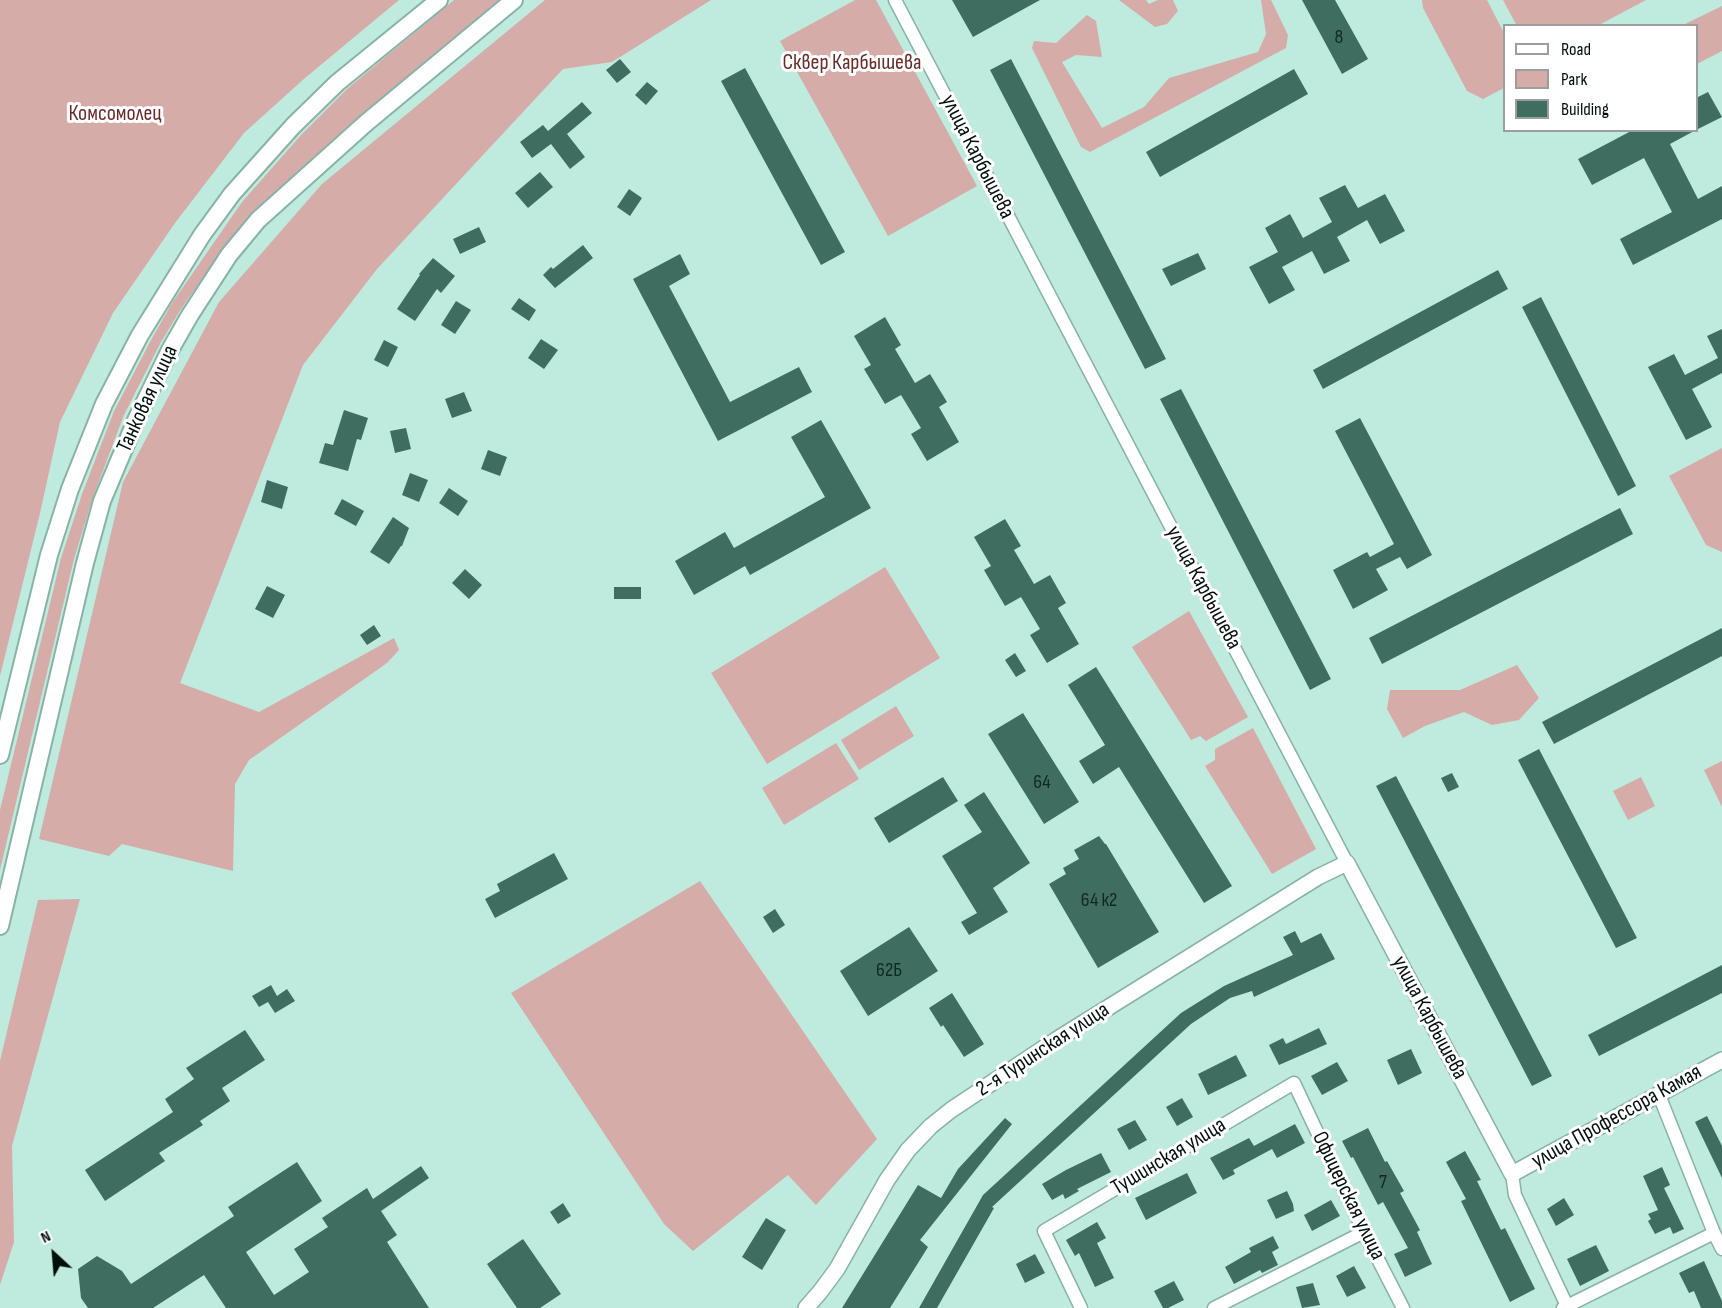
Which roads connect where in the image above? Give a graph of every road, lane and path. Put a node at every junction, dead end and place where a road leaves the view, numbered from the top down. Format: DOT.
graph roads {
  1 [pos="439,0"];
  2 [pos="514,0"];
  3 [pos="895,0"];
  4 [pos="0,754"];
  5 [pos="1347,863"];
  6 [pos="0,926"];
  7 [pos="1722,1060"];
  8 [pos="1294,1083"];
  9 [pos="1659,1095"];
  10 [pos="1512,1174"];
  11 [pos="1364,1232"];
  12 [pos="1714,1233"];
  13 [pos="1722,1249"];
  14 [pos="1566,1307"];
  15 [pos="806,1308"];
  16 [pos="1081,1308"];
  17 [pos="1214,1308"];
  18 [pos="1403,1308"];
  1 -- 4 [label="main road, Танковая улица"];
  2 -- 6 [label="main road, Танковая улица"];
  3 -- 5 [label="street, улица Карбышева"];
  5 -- 10 [label="street, улица Карбышева"];
  5 -- 15 [label="street, 2-я Туринская улица"];
  7 -- 9 [label="street, улица Профессора Камая"];
  8 -- 11 [label="street, Офицерская улица"];
  8 -- 16 [label="street, Тушинская улица"];
  9 -- 10 [label="street, улица Профессора Камая"];
  9 -- 12 [label="street"];
  10 -- 14 [label="street"];
  11 -- 17 [label="street"];
  11 -- 18 [label="street, Офицерская улица"];
  12 -- 13 [label="street"];
  12 -- 14 [label="street"];
}
